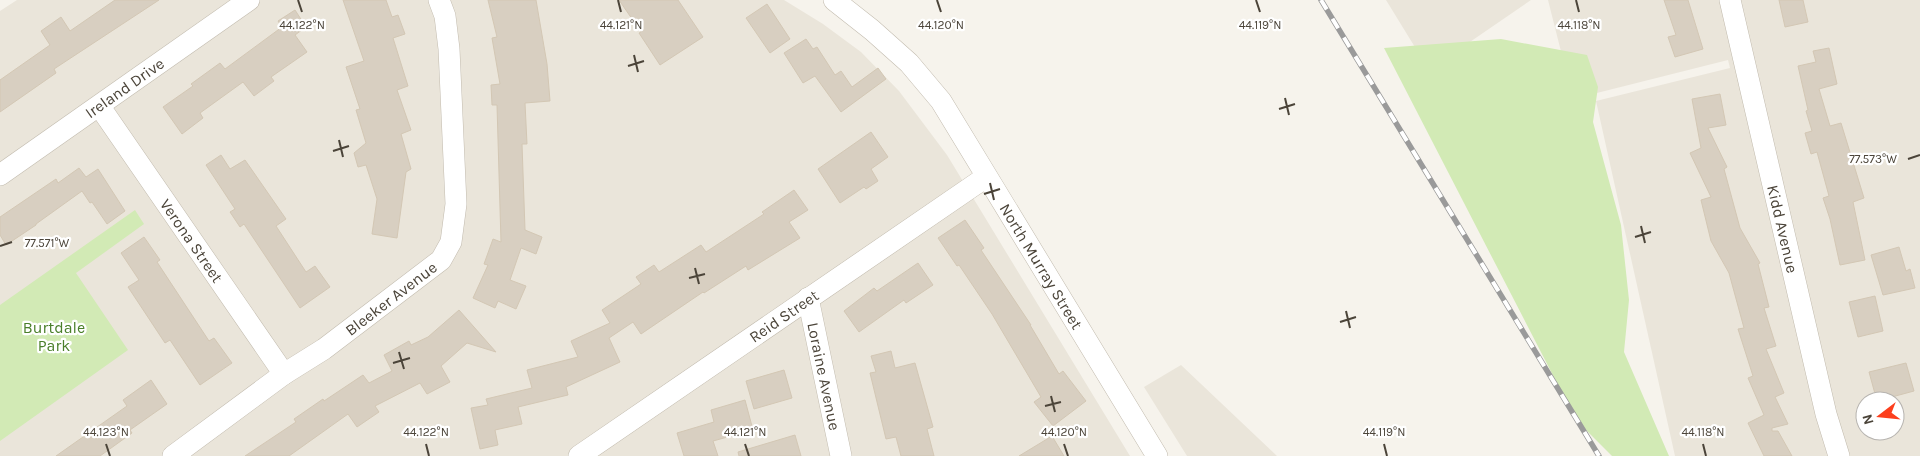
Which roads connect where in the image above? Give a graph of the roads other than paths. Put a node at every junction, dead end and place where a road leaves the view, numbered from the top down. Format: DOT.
graph roads {
  1 [pos="249,0"];
  2 [pos="440,0"];
  3 [pos="834,0"];
  4 [pos="1730,0"];
  5 [pos="100,107"];
  6 [pos="0,175"];
  7 [pos="986,177"];
  8 [pos="808,298"];
  9 [pos="284,374"];
  10 [pos="173,456"];
  11 [pos="579,456"];
  12 [pos="841,456"];
  13 [pos="1157,456"];
  14 [pos="1839,456"];
  1 -- 5 [label="street, Ireland Drive"];
  2 -- 9 [label="street, Bleeker Avenue"];
  3 -- 7 [label="street, North Murray Street"];
  4 -- 14 [label="street, Kidd Avenue"];
  5 -- 6 [label="street, Ireland Drive"];
  5 -- 9 [label="street, Verona Street"];
  7 -- 8 [label="street, Reid Street"];
  7 -- 13 [label="street, North Murray Street"];
  8 -- 11 [label="street, Reid Street"];
  8 -- 12 [label="street, Loraine Avenue"];
  9 -- 10 [label="street, Bleeker Avenue"];
}
